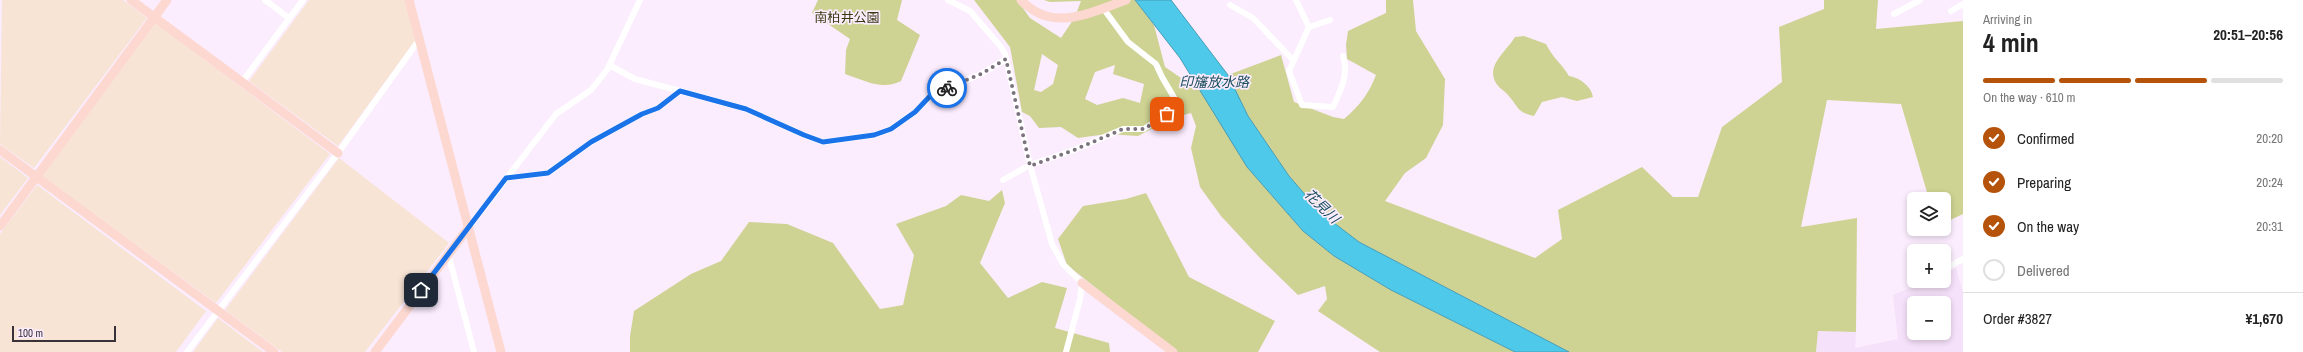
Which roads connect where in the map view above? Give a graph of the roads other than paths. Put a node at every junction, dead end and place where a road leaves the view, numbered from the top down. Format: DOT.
graph roads {
  1 [pos="131,0"];
  2 [pos="166,0"];
  3 [pos="265,0"];
  4 [pos="303,0"];
  5 [pos="409,0"];
  6 [pos="640,0"];
  7 [pos="948,0"];
  8 [pos="1021,0"];
  9 [pos="1126,0"];
  10 [pos="1296,0"];
  11 [pos="1920,0"];
  12 [pos="1963,4"];
  13 [pos="1230,5"];
  14 [pos="1107,7"];
  15 [pos="1951,11"];
  16 [pos="1894,14"];
  17 [pos="154,17"];
  18 [pos="290,18"];
  19 [pos="1330,20"];
  20 [pos="1309,27"];
  21 [pos="420,40"];
  22 [pos="1343,56"];
  23 [pos="1006,59"];
  24 [pos="1293,60"];
  25 [pos="609,65"];
  26 [pos="242,82"];
  27 [pos="680,91"];
  28 [pos="0,150"];
  29 [pos="338,153"];
  30 [pos="1030,166"];
  31 [pos="36,176"];
  32 [pos="506,178"];
  33 [pos="1003,180"];
  34 [pos="0,226"];
  35 [pos="469,227"];
  36 [pos="448,253"];
  37 [pos="1963,259"];
  38 [pos="1951,265"];
  39 [pos="1082,283"];
  40 [pos="218,310"];
  41 [pos="187,352"];
  42 [pos="274,352"];
  43 [pos="375,352"];
  44 [pos="474,352"];
  45 [pos="501,352"];
  46 [pos="1066,352"];
  47 [pos="1173,352"];
  1 -- 17 [label="street"];
  2 -- 17 [label="street"];
  3 -- 18 [label="street"];
  4 -- 18 [label="street"];
  5 -- 21 [label="street"];
  6 -- 25 [label="street"];
  7 -- 23 [label="street"];
  8 -- 14 [label="street"];
  9 -- 14 [label="street"];
  10 -- 20 [label="street"];
  11 -- 16 [label="street"];
  12 -- 15 [label="street"];
  13 -- 24 [label="street"];
  14 -- 30 [label="street"];
  17 -- 26 [label="street"];
  17 -- 31 [label="street"];
  18 -- 26 [label="street"];
  19 -- 20 [label="street"];
  20 -- 24 [label="street"];
  21 -- 29 [label="street"];
  21 -- 35 [label="street"];
  22 -- 24 [label="street"];
  23 -- 27 [label="street"];
  23 -- 30 [label="street"];
  25 -- 27 [label="street"];
  25 -- 32 [label="street"];
  26 -- 29 [label="street"];
  27 -- 32 [label="street"];
  28 -- 31 [label="street"];
  29 -- 40 [label="street"];
  30 -- 33 [label="street"];
  30 -- 39 [label="street"];
  31 -- 34 [label="street"];
  31 -- 40 [label="street"];
  32 -- 35 [label="street"];
  35 -- 36 [label="street"];
  35 -- 45 [label="street"];
  36 -- 43 [label="street"];
  36 -- 44 [label="street"];
  37 -- 38 [label="street"];
  39 -- 46 [label="street"];
  39 -- 47 [label="street"];
  40 -- 41 [label="street"];
  40 -- 42 [label="street"];
}
